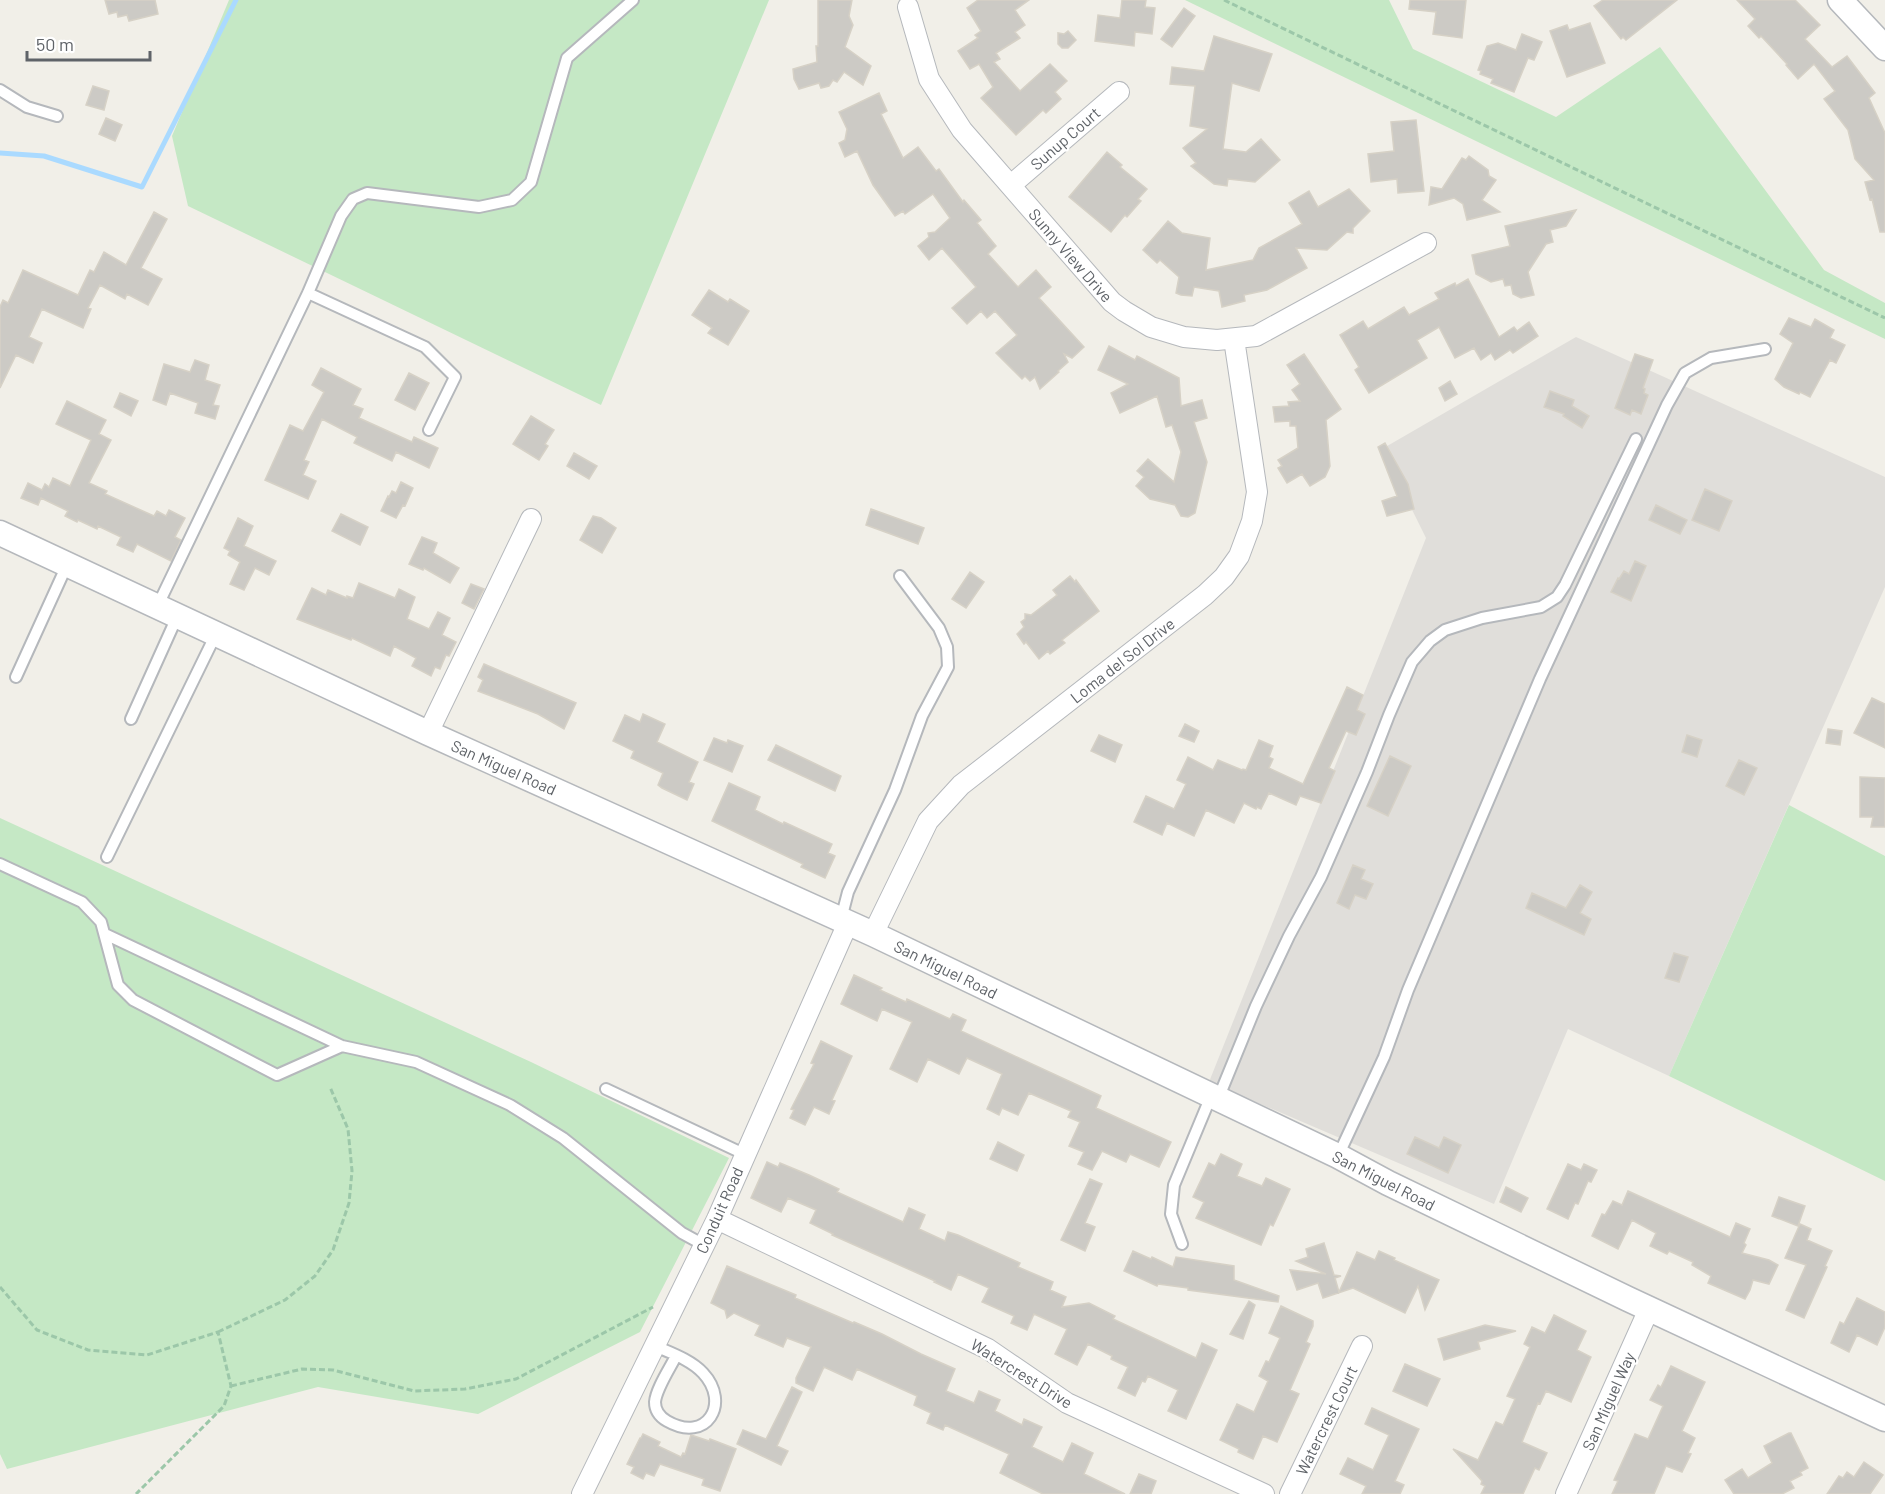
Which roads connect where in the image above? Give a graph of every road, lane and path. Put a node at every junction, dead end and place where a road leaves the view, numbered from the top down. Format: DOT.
graph roads {
  1 [pos="633,0"];
  2 [pos="1224,0"];
  3 [pos="1840,0"];
  4 [pos="908,7"];
  5 [pos="1885,48"];
  6 [pos="0,90"];
  7 [pos="1119,92"];
  8 [pos="57,116"];
  9 [pos="1011,185"];
  10 [pos="1426,243"];
  11 [pos="308,293"];
  12 [pos="1885,318"];
  13 [pos="1234,339"];
  14 [pos="1765,349"];
  15 [pos="429,430"];
  16 [pos="1636,439"];
  17 [pos="531,519"];
  18 [pos="0,533"];
  19 [pos="67,565"];
  20 [pos="900,576"];
  21 [pos="167,612"];
  22 [pos="216,634"];
  23 [pos="16,677"];
  24 [pos="131,719"];
  25 [pos="428,733"];
  26 [pos="107,857"];
  27 [pos="0,864"];
  28 [pos="844,921"];
  29 [pos="105,934"];
  30 [pos="873,934"];
  31 [pos="342,1046"];
  32 [pos="330,1087"];
  33 [pos="606,1089"];
  34 [pos="1214,1098"];
  35 [pos="744,1154"];
  36 [pos="1338,1156"];
  37 [pos="717,1219"];
  38 [pos="1182,1244"];
  39 [pos="704,1245"];
  40 [pos="0,1287"];
  41 [pos="653,1307"];
  42 [pos="1649,1309"];
  43 [pos="218,1332"];
  44 [pos="655,1346"];
  45 [pos="1362,1346"];
  46 [pos="676,1356"];
  47 [pos="231,1386"];
  48 [pos="1885,1419"];
  49 [pos="136,1494"];
  50 [pos="582,1494"];
  51 [pos="1264,1494"];
  52 [pos="1290,1494"];
  53 [pos="1566,1494"];
  1 -- 11 [label="lane"];
  2 -- 12 [label="path"];
  3 -- 5 [label="street"];
  4 -- 9 [label="street, Sunny View Drive"];
  6 -- 8 [label="lane"];
  7 -- 9 [label="street, Sunup Court"];
  9 -- 13 [label="street, Sunny View Drive"];
  10 -- 13 [label="street, Sunny View Drive"];
  11 -- 15 [label="lane"];
  11 -- 21 [label="lane"];
  13 -- 30 [label="street, Loma del Sol Drive"];
  14 -- 36 [label="lane"];
  16 -- 34 [label="lane"];
  17 -- 25 [label="street"];
  18 -- 19 [label="street, San Miguel Road"];
  19 -- 21 [label="street, San Miguel Road"];
  19 -- 23 [label="lane"];
  20 -- 28 [label="lane"];
  21 -- 22 [label="street, San Miguel Road"];
  21 -- 24 [label="lane"];
  22 -- 25 [label="street, San Miguel Road"];
  22 -- 26 [label="lane"];
  25 -- 28 [label="street, San Miguel Road"];
  27 -- 29 [label="lane"];
  28 -- 30 [label="street, San Miguel Road"];
  28 -- 35 [label="street, Conduit Road"];
  29 -- 31 [label="lane"];
  29 -- 31 [label="lane"];
  30 -- 34 [label="street, San Miguel Road"];
  31 -- 39 [label="lane"];
  32 -- 43 [label="path"];
  33 -- 35 [label="lane"];
  34 -- 36 [label="street, San Miguel Road"];
  34 -- 38 [label="lane"];
  35 -- 37 [label="street, Conduit Road"];
  36 -- 42 [label="street, San Miguel Road"];
  37 -- 39 [label="street, Conduit Road"];
  37 -- 51 [label="street, Watercrest Drive"];
  39 -- 44 [label="street, Conduit Road"];
  40 -- 43 [label="path"];
  41 -- 47 [label="path"];
  42 -- 48 [label="street, San Miguel Road"];
  42 -- 53 [label="street, San Miguel Way"];
  43 -- 47 [label="path"];
  44 -- 46 [label="lane"];
  44 -- 50 [label="street, Conduit Road"];
  45 -- 52 [label="street, Watercrest Court"];
  46 -- 46 [label="lane"];
  47 -- 49 [label="path"];
}
